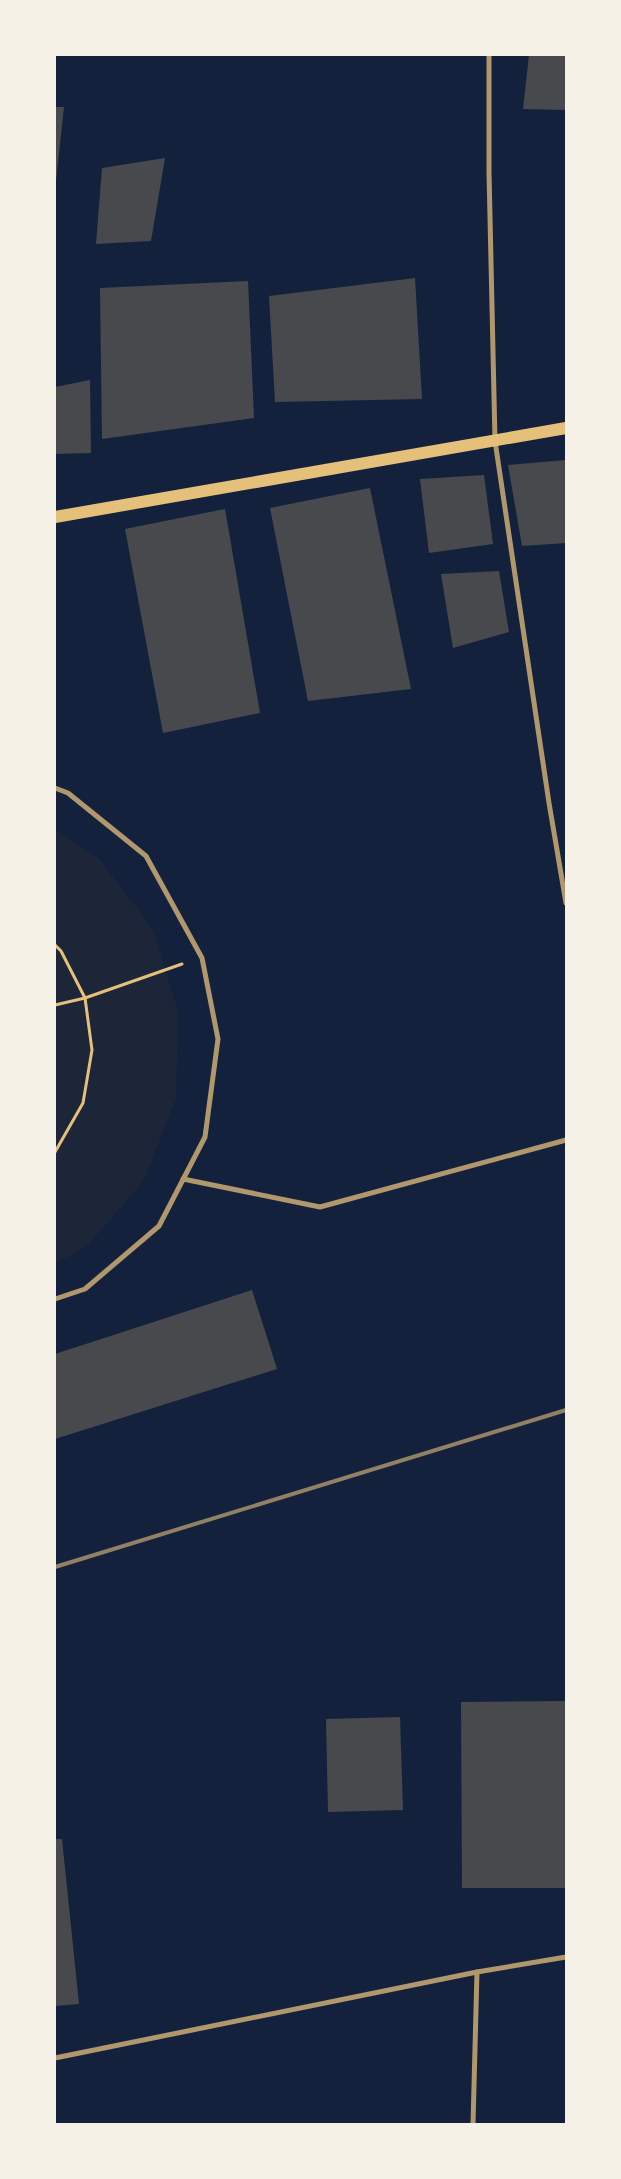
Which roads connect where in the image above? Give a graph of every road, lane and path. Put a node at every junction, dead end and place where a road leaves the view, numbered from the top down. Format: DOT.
graph roads {
  1 [pos="489,55"];
  2 [pos="566,428"];
  3 [pos="495,440"];
  4 [pos="55,517"];
  5 [pos="55,788"];
  6 [pos="566,903"];
  7 [pos="55,945"];
  8 [pos="202,958"];
  9 [pos="85,998"];
  10 [pos="55,1005"];
  11 [pos="566,1140"];
  12 [pos="55,1152"];
  13 [pos="183,1179"];
  14 [pos="55,1299"];
  15 [pos="566,1957"];
  16 [pos="477,1972"];
  17 [pos="55,2058"];
  18 [pos="474,2124"];
  1 -- 3 [label="street"];
  2 -- 3 [label="main road"];
  3 -- 4 [label="main road"];
  3 -- 6 [label="street"];
  5 -- 8 [label="street"];
  7 -- 9 [label="path"];
  8 -- 9 [label="path"];
  8 -- 13 [label="street"];
  9 -- 10 [label="path"];
  9 -- 12 [label="path"];
  11 -- 13 [label="street"];
  13 -- 14 [label="street"];
  15 -- 16 [label="street"];
  16 -- 17 [label="street"];
  16 -- 18 [label="street"];
}
